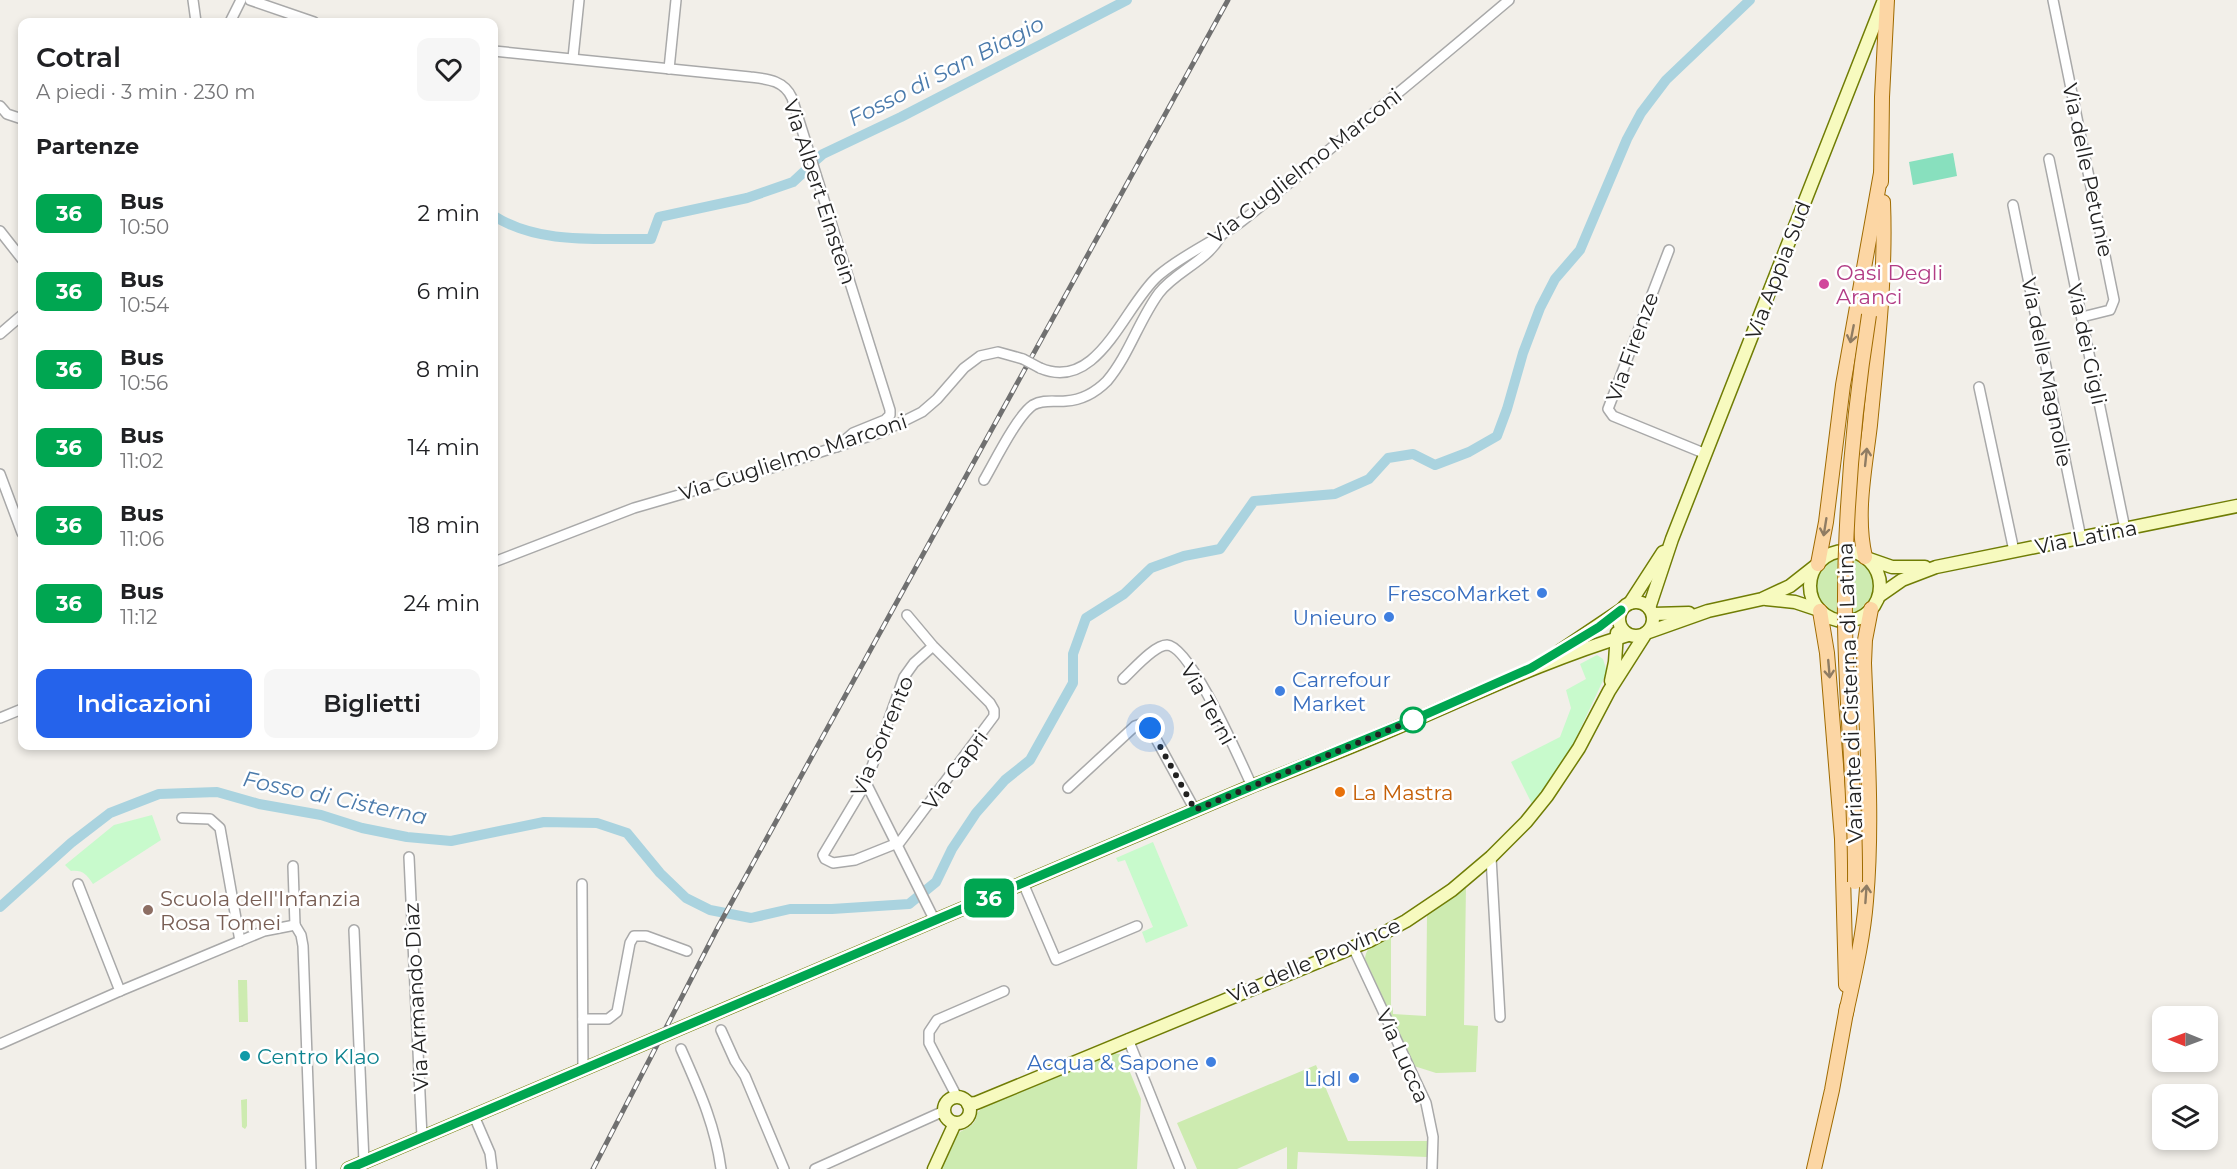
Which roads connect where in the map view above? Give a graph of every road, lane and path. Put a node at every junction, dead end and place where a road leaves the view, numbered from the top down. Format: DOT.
graph roads {
  1 [pos="193,0"];
  2 [pos="241,0"];
  3 [pos="250,0"];
  4 [pos="579,0"];
  5 [pos="676,0"];
  6 [pos="1509,0"];
  7 [pos="1886,0"];
  8 [pos="2053,0"];
  9 [pos="195,18"];
  10 [pos="232,18"];
  11 [pos="302,18"];
  12 [pos="498,51"];
  13 [pos="573,58"];
  14 [pos="669,69"];
  15 [pos="0,106"];
  16 [pos="18,118"];
  17 [pos="2049,159"];
  18 [pos="1881,173"];
  19 [pos="2013,205"];
  20 [pos="0,231"];
  21 [pos="1221,235"];
  22 [pos="1669,250"];
  23 [pos="18,254"];
  24 [pos="2082,317"];
  25 [pos="18,318"];
  26 [pos="0,334"];
  27 [pos="1979,387"];
  28 [pos="837,447"];
  29 [pos="1706,454"];
  30 [pos="0,474"];
  31 [pos="984,480"];
  32 [pos="18,499"];
  33 [pos="11,500"];
  34 [pos="2237,506"];
  35 [pos="18,521"];
  36 [pos="2125,529"];
  37 [pos="2080,538"];
  38 [pos="1672,539"];
  39 [pos="2014,551"];
  40 [pos="1864,557"];
  41 [pos="498,560"];
  42 [pos="1818,564"];
  43 [pos="1935,567"];
  44 [pos="1879,596"];
  45 [pos="1762,599"];
  46 [pos="1871,609"];
  47 [pos="1623,611"];
  48 [pos="1651,611"];
  49 [pos="1708,611"];
  50 [pos="1820,611"];
  51 [pos="907,615"];
  52 [pos="1646,633"];
  53 [pos="1622,636"];
  54 [pos="933,646"];
  55 [pos="1583,648"];
  56 [pos="1615,662"];
  57 [pos="1531,668"];
  58 [pos="1123,679"];
  59 [pos="1609,691"];
  60 [pos="18,711"];
  61 [pos="0,718"];
  62 [pos="866,783"];
  63 [pos="1252,786"];
  64 [pos="1068,788"];
  65 [pos="1195,810"];
  66 [pos="182,818"];
  67 [pos="897,844"];
  68 [pos="409,857"];
  69 [pos="1491,857"];
  70 [pos="293,866"];
  71 [pos="1023,883"];
  72 [pos="78,884"];
  73 [pos="582,884"];
  74 [pos="935,921"];
  75 [pos="295,925"];
  76 [pos="1137,926"];
  77 [pos="354,930"];
  78 [pos="240,941"];
  79 [pos="1353,948"];
  80 [pos="687,951"];
  81 [pos="120,991"];
  82 [pos="1004,991"];
  83 [pos="1846,1013"];
  84 [pos="1500,1017"];
  85 [pos="583,1019"];
  86 [pos="721,1030"];
  87 [pos="1128,1039"];
  88 [pos="0,1044"];
  89 [pos="681,1049"];
  90 [pos="583,1070"];
  91 [pos="957,1097"];
  92 [pos="968,1104"];
  93 [pos="944,1111"];
  94 [pos="474,1116"];
  95 [pos="955,1123"];
  96 [pos="422,1137"];
  97 [pos="364,1162"];
  98 [pos="311,1169"];
  99 [pos="348,1169"];
  100 [pos="492,1169"];
  101 [pos="721,1169"];
  102 [pos="784,1169"];
  103 [pos="815,1169"];
  104 [pos="934,1169"];
  105 [pos="1180,1169"];
  106 [pos="1432,1169"];
  107 [pos="1814,1169"];
  1 -- 9 [label="street"];
  2 -- 10 [label="street"];
  3 -- 11 [label="street"];
  4 -- 13 [label="street"];
  5 -- 14 [label="street"];
  6 -- 21 [label="street, Via Guglielmo Marconi"];
  7 -- 18 [label="main road, Variante di Cisterna di Latina"];
  7 -- 29 [label="main road, Via Appia Sud"];
  8 -- 24 [label="street, Via delle Petunie"];
  12 -- 13 [label="street, Via Albert Einstein"];
  13 -- 14 [label="street, Via Albert Einstein"];
  14 -- 28 [label="street, Via Albert Einstein"];
  15 -- 16 [label="street"];
  17 -- 24 [label="street, Via dei Gigli"];
  40 -- 18 [label="main road, one-way"];
  18 -- 42 [label="main road, one-way"];
  18 -- 83 [label="main road, Variante di Cisterna di Latina, bridge"];
  19 -- 37 [label="street, Via delle Magnolie"];
  20 -- 23 [label="street"];
  21 -- 28 [label="street, Via Guglielmo Marconi, bridge"];
  21 -- 31 [label="street"];
  22 -- 29 [label="street, Via Firenze"];
  24 -- 36 [label="street, Via dei Gigli"];
  25 -- 26 [label="street"];
  27 -- 39 [label="street"];
  28 -- 41 [label="street, Via Guglielmo Marconi"];
  29 -- 38 [label="main road, Via Appia Sud"];
  30 -- 33 [label="street"];
  32 -- 33 [label="street"];
  33 -- 35 [label="street"];
  34 -- 36 [label="main road, Via Latina"];
  36 -- 37 [label="main road, Via Latina"];
  37 -- 39 [label="main road, Via Latina"];
  38 -- 47 [label="main road, Via Appia Sud"];
  38 -- 48 [label="main road, Via Appia Sud"];
  39 -- 43 [label="main road, Via Latina"];
  40 -- 42 [label="main road, Via Latina"];
  40 -- 43 [label="main road, Via Latina"];
  40 -- 44 [label="main road"];
  42 -- 45 [label="main road, Via Latina"];
  42 -- 50 [label="main road"];
  43 -- 44 [label="main road, Via Latina"];
  44 -- 46 [label="main road, Via Latina"];
  45 -- 49 [label="main road, Via Latina"];
  45 -- 50 [label="main road, Via Latina"];
  46 -- 50 [label="main road, Via Latina"];
  83 -- 46 [label="main road, one-way"];
  47 -- 48 [label="main road"];
  47 -- 53 [label="main road"];
  47 -- 57 [label="main road, Via Appia Sud"];
  48 -- 49 [label="main road, Via Latina"];
  48 -- 52 [label="main road"];
  49 -- 52 [label="main road, Via Latina"];
  50 -- 83 [label="main road, one-way"];
  51 -- 54 [label="street, Via Capri"];
  52 -- 53 [label="main road"];
  52 -- 59 [label="main road, Via delle Province"];
  53 -- 55 [label="main road"];
  53 -- 56 [label="main road, Via delle Province"];
  54 -- 62 [label="street, Via Sorrento"];
  54 -- 67 [label="street, Via Capri"];
  55 -- 56 [label="main road"];
  55 -- 57 [label="main road"];
  56 -- 59 [label="main road, Via delle Province"];
  57 -- 63 [label="main road"];
  58 -- 63 [label="street, Via Terni"];
  59 -- 69 [label="main road, Via delle Province"];
  60 -- 61 [label="street"];
  62 -- 67 [label="street"];
  62 -- 67 [label="street, Via Sorrento"];
  63 -- 65 [label="main road"];
  64 -- 65 [label="street"];
  65 -- 71 [label="main road"];
  66 -- 78 [label="street"];
  67 -- 74 [label="street"];
  68 -- 96 [label="street, Via Armando Diaz"];
  69 -- 79 [label="main road, Via delle Province"];
  69 -- 84 [label="street"];
  70 -- 75 [label="street"];
  71 -- 74 [label="main road"];
  71 -- 76 [label="street"];
  72 -- 81 [label="street"];
  73 -- 85 [label="street"];
  74 -- 90 [label="main road"];
  75 -- 78 [label="street"];
  75 -- 98 [label="street"];
  77 -- 97 [label="street"];
  78 -- 81 [label="street"];
  79 -- 87 [label="main road, Via delle Province"];
  79 -- 106 [label="street, Via Lucca"];
  80 -- 85 [label="street"];
  81 -- 88 [label="street"];
  82 -- 91 [label="street"];
  83 -- 107 [label="main road, Variante di Cisterna di Latina"];
  85 -- 90 [label="street"];
  86 -- 102 [label="street"];
  87 -- 92 [label="main road, Via delle Province"];
  87 -- 105 [label="street"];
  89 -- 101 [label="street"];
  90 -- 94 [label="main road"];
  91 -- 92 [label="main road"];
  91 -- 93 [label="main road"];
  92 -- 95 [label="main road"];
  93 -- 95 [label="main road"];
  93 -- 103 [label="street"];
  94 -- 96 [label="main road"];
  94 -- 100 [label="street"];
  95 -- 104 [label="main road"];
  96 -- 97 [label="main road"];
  97 -- 99 [label="main road"];
}
